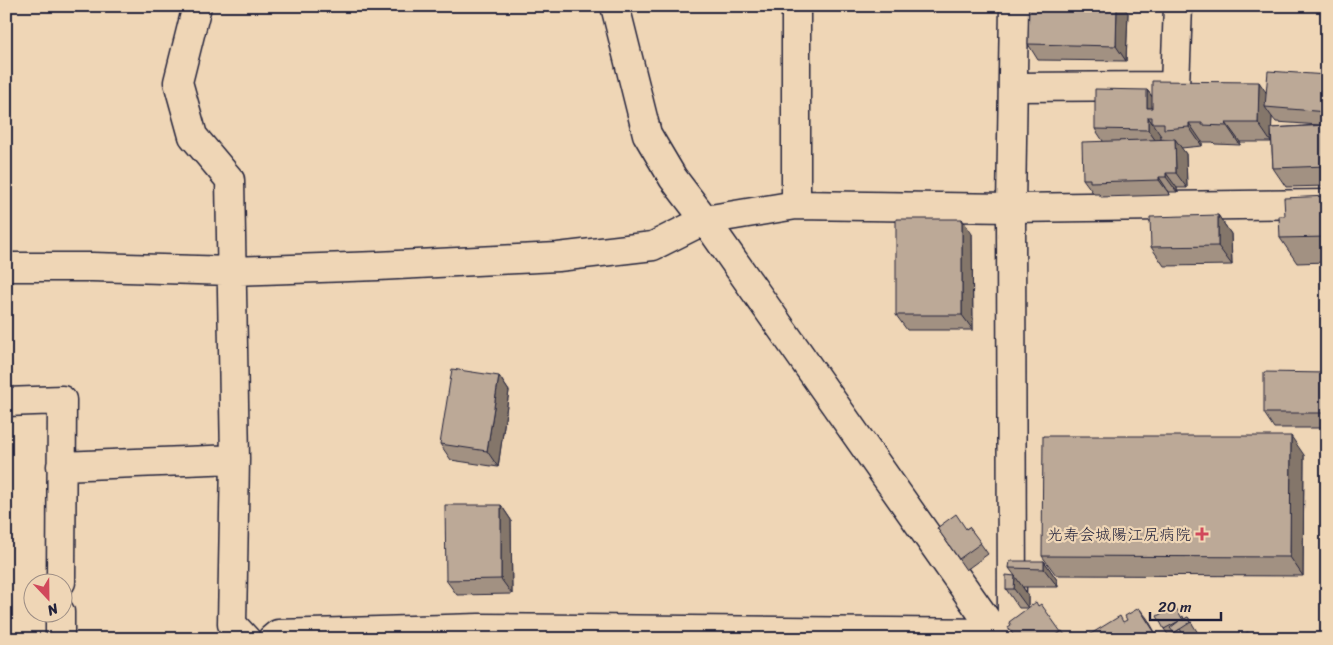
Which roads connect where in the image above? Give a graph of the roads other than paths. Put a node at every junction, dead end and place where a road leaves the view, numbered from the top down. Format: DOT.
graph roads {
  1 [pos="197,6"];
  2 [pos="615,6"];
  3 [pos="796,6"];
  4 [pos="1014,6"];
  5 [pos="1178,6"];
  6 [pos="1013,87"];
  7 [pos="1327,204"];
  8 [pos="796,205"];
  9 [pos="1012,208"];
  10 [pos="705,220"];
  11 [pos="6,268"];
  12 [pos="232,271"];
  13 [pos="6,402"];
  14 [pos="236,459"];
  15 [pos="61,466"];
  16 [pos="60,572"];
  17 [pos="60,622"];
  18 [pos="861,636"];
  19 [pos="1003,637"];
  20 [pos="60,639"];
  21 [pos="246,639"];
  22 [pos="272,639"];
  1 -- 12 [label="street"];
  2 -- 10 [label="street"];
  3 -- 8 [label="street"];
  4 -- 6 [label="street"];
  5 -- 6 [label="street"];
  6 -- 9 [label="street"];
  7 -- 9 [label="street"];
  8 -- 9 [label="street"];
  8 -- 10 [label="street"];
  9 -- 19 [label="street"];
  10 -- 12 [label="street"];
  10 -- 19 [label="street"];
  11 -- 12 [label="street"];
  12 -- 14 [label="street"];
  13 -- 15 [label="street"];
  14 -- 15 [label="street"];
  14 -- 21 [label="street"];
  15 -- 16 [label="street"];
  17 -- 20 [label="street"];
  18 -- 19 [label="street"];
  18 -- 22 [label="street"];
}
